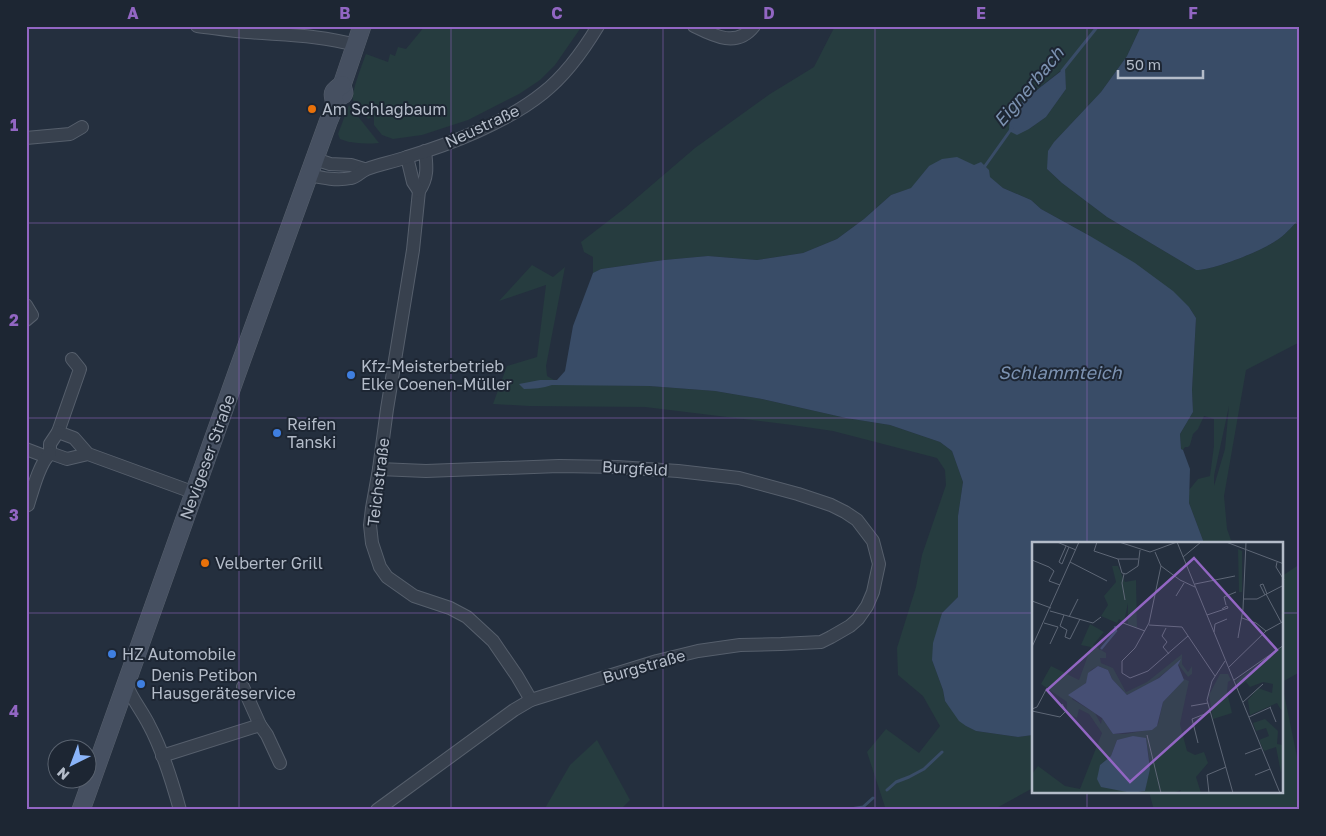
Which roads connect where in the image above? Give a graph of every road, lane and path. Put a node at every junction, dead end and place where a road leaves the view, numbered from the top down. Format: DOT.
graph roads {
  1 [pos="197,26"];
  2 [pos="362,26"];
  3 [pos="598,26"];
  4 [pos="694,26"];
  5 [pos="754,26"];
  6 [pos="355,45"];
  7 [pos="82,127"];
  8 [pos="26,138"];
  9 [pos="425,151"];
  10 [pos="407,157"];
  11 [pos="312,167"];
  12 [pos="419,191"];
  13 [pos="72,358"];
  14 [pos="58,432"];
  15 [pos="26,449"];
  16 [pos="88,454"];
  17 [pos="48,455"];
  18 [pos="379,469"];
  19 [pos="195,493"];
  20 [pos="26,504"];
  21 [pos="873,541"];
  22 [pos="126,684"];
  23 [pos="243,687"];
  24 [pos="530,700"];
  25 [pos="260,725"];
  26 [pos="162,756"];
  27 [pos="280,763"];
  28 [pos="81,810"];
  29 [pos="180,810"];
  30 [pos="377,810"];
  1 -- 6 [label="street"];
  2 -- 6 [label="main road, Nevigeser Straße"];
  3 -- 9 [label="street, Neustraße"];
  4 -- 5 [label="street"];
  6 -- 11 [label="main road, Nevigeser Straße"];
  7 -- 8 [label="street"];
  9 -- 10 [label="street, Neustraße"];
  9 -- 12 [label="street, Teichstraße"];
  10 -- 11 [label="street, Neustraße"];
  10 -- 12 [label="street, Teichstraße"];
  11 -- 19 [label="main road, Nevigeser Straße"];
  12 -- 18 [label="street, Teichstraße"];
  13 -- 14 [label="street"];
  14 -- 16 [label="street"];
  14 -- 17 [label="street"];
  15 -- 17 [label="street"];
  16 -- 17 [label="street"];
  16 -- 19 [label="street"];
  17 -- 20 [label="street"];
  18 -- 21 [label="street, Burgfeld"];
  18 -- 24 [label="street, Teichstraße"];
  19 -- 22 [label="main road, Nevigeser Straße"];
  21 -- 24 [label="street, Burgstraße"];
  22 -- 26 [label="street"];
  22 -- 28 [label="main road, Nevigeser Straße"];
  23 -- 25 [label="street"];
  24 -- 30 [label="street, Burgstraße"];
  25 -- 26 [label="street"];
  25 -- 27 [label="street"];
  26 -- 29 [label="street"];
}
